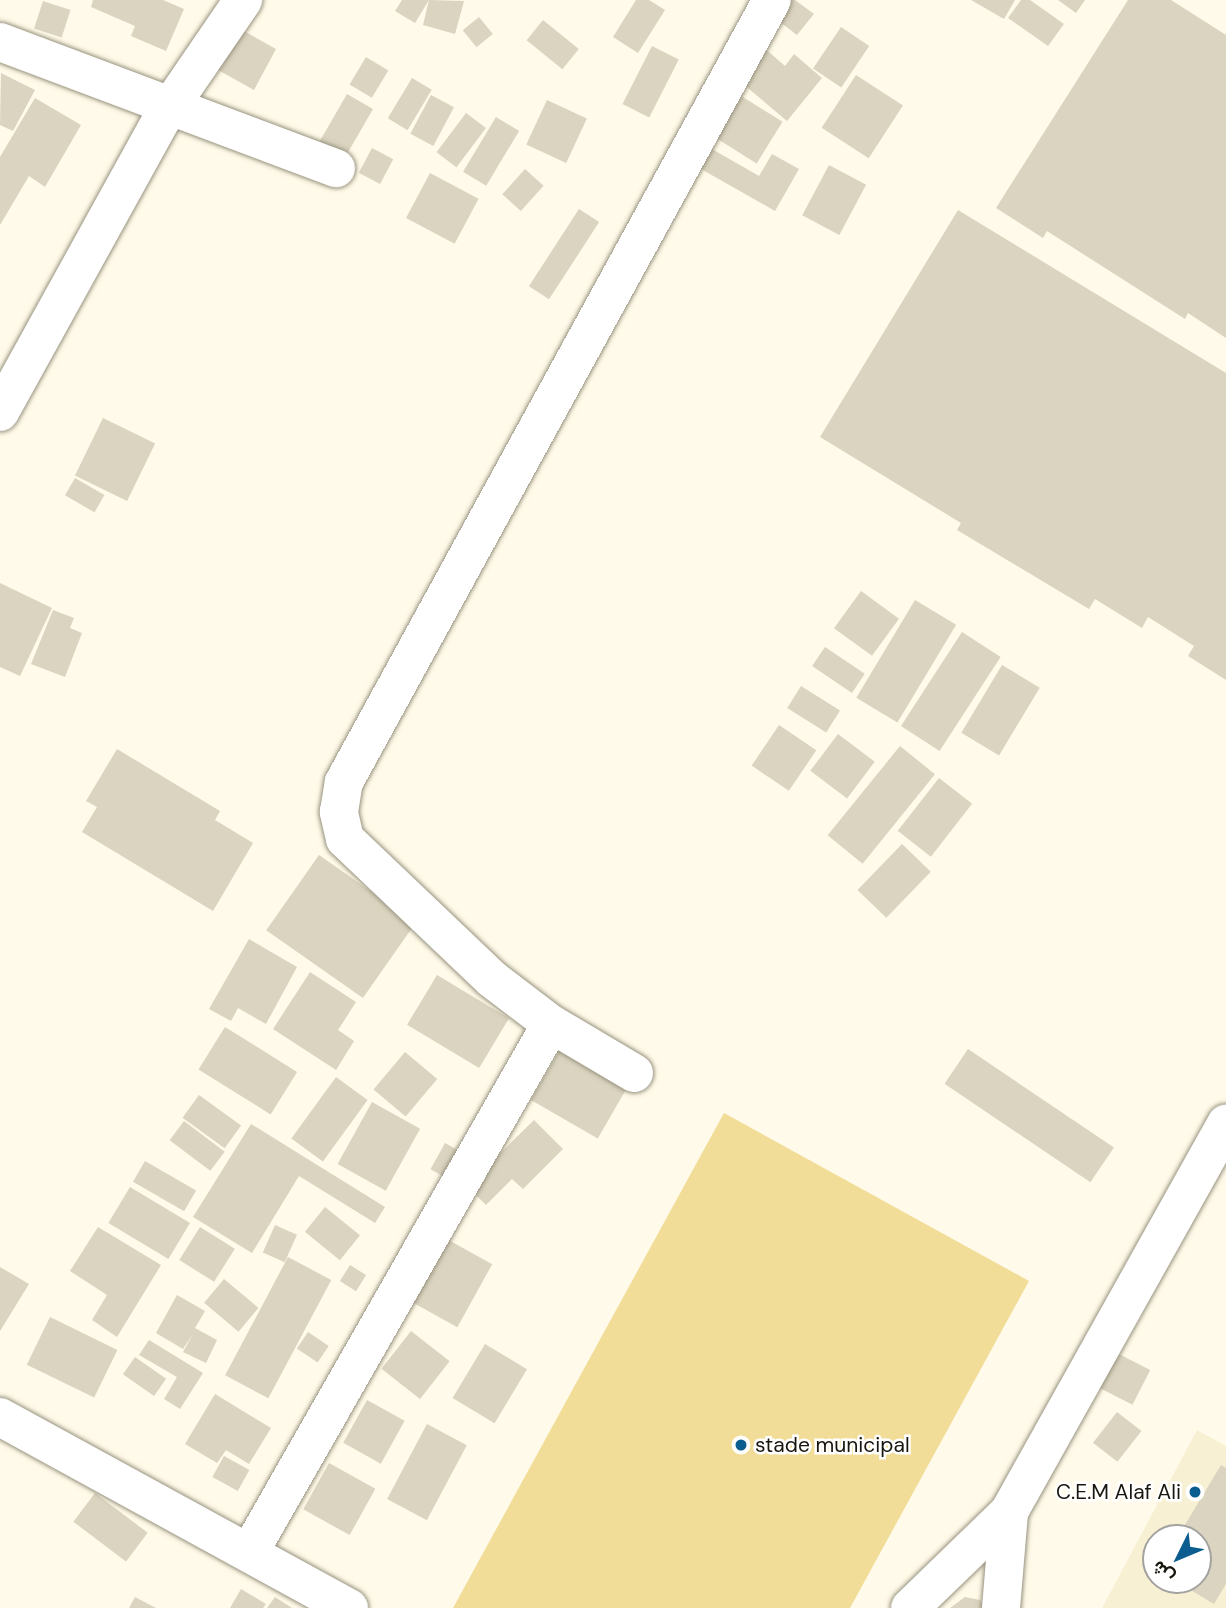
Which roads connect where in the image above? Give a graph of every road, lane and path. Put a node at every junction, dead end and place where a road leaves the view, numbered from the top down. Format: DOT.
graph roads {
  1 [pos="243,0"];
  2 [pos="772,0"];
  3 [pos="0,42"];
  4 [pos="170,106"];
  5 [pos="336,168"];
  6 [pos="0,412"];
  7 [pos="551,1024"];
  8 [pos="634,1073"];
  9 [pos="1226,1123"];
  10 [pos="0,1418"];
  11 [pos="1009,1512"];
  12 [pos="249,1553"];
  13 [pos="349,1608"];
  14 [pos="910,1608"];
  15 [pos="1001,1608"];
  1 -- 4 [label="street"];
  2 -- 7 [label="street"];
  3 -- 4 [label="street"];
  4 -- 5 [label="street"];
  4 -- 6 [label="street"];
  7 -- 8 [label="street"];
  7 -- 12 [label="street"];
  9 -- 11 [label="street"];
  10 -- 12 [label="street"];
  11 -- 14 [label="street"];
  11 -- 15 [label="street"];
  12 -- 13 [label="street"];
}
